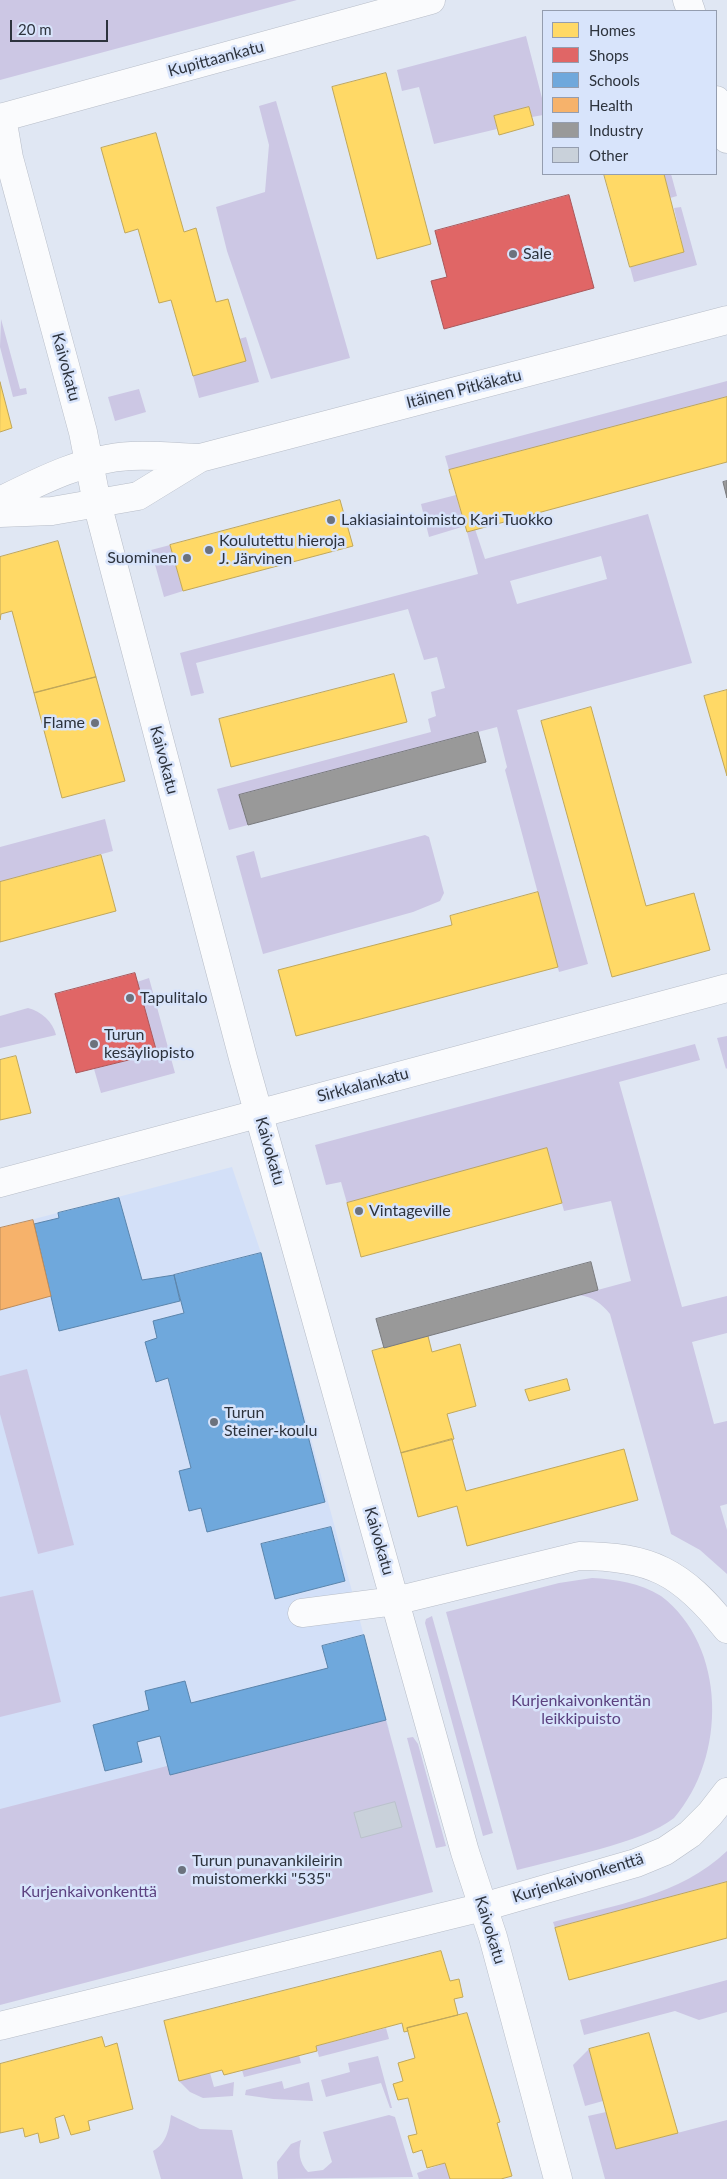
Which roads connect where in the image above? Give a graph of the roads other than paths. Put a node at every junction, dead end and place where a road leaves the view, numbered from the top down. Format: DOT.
graph roads {
  1 [pos="431,0"];
  2 [pos="717,104"];
  3 [pos="1,118"];
  4 [pos="727,139"];
  5 [pos="727,320"];
  6 [pos="200,458"];
  7 [pos="90,464"];
  8 [pos="0,501"];
  9 [pos="97,503"];
  10 [pos="0,513"];
  11 [pos="727,988"];
  12 [pos="259,1113"];
  13 [pos="0,1183"];
  14 [pos="395,1601"];
  15 [pos="302,1613"];
  16 [pos="727,1629"];
  17 [pos="727,1792"];
  18 [pos="483,1907"];
  19 [pos="0,2026"];
  20 [pos="558,2179"];
  1 -- 3 [label="street, Kupittaankatu"];
  2 -- 4 [label="street"];
  3 -- 7 [label="street, Kaivokatu"];
  5 -- 6 [label="street, Itäinen Pitkäkatu"];
  6 -- 7 [label="street, Itäinen Pitkäkatu"];
  6 -- 9 [label="street, Itäinen Pitkäkatu"];
  7 -- 8 [label="street, Itäinen Pitkäkatu"];
  7 -- 9 [label="street, Kaivokatu"];
  9 -- 10 [label="street, Itäinen Pitkäkatu"];
  9 -- 12 [label="street, Kaivokatu"];
  11 -- 12 [label="street, Sirkkalankatu"];
  12 -- 13 [label="street, Sirkkalankatu"];
  12 -- 14 [label="street, Kaivokatu"];
  14 -- 15 [label="street"];
  14 -- 16 [label="street"];
  14 -- 18 [label="street, Kaivokatu"];
  17 -- 18 [label="street, Kurjenkaivonkenttä"];
  18 -- 19 [label="street, Kurjenkaivonkenttä"];
  18 -- 20 [label="street, Kaivokatu"];
}
